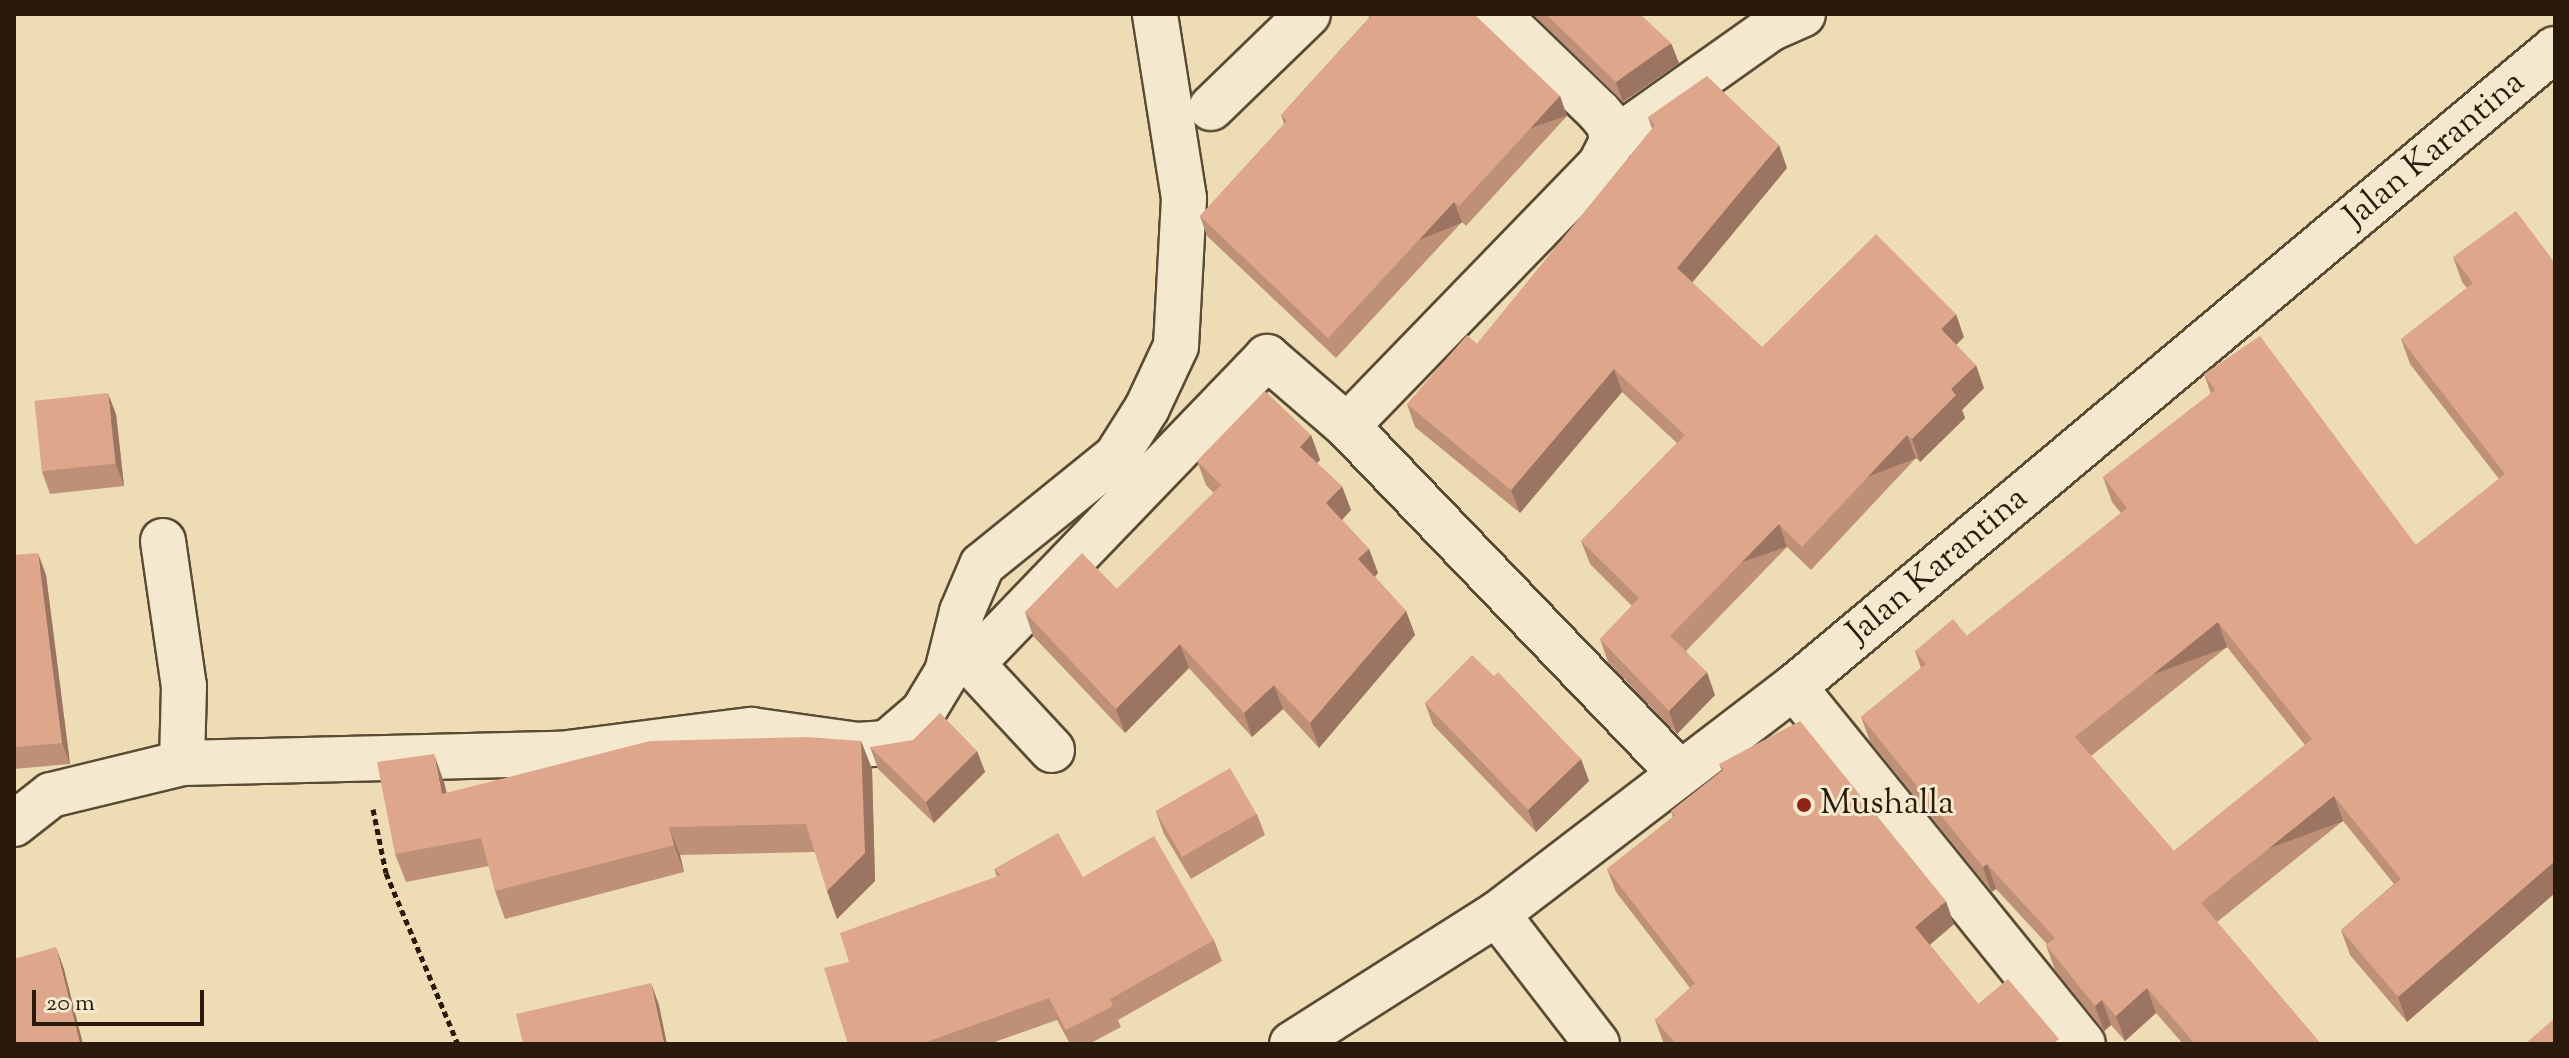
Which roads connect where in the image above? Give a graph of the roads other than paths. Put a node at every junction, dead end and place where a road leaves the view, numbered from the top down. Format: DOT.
graph roads {
  1 [pos="1155,14"];
  2 [pos="1308,14"];
  3 [pos="1497,14"];
  4 [pos="1803,14"];
  5 [pos="2555,49"];
  6 [pos="1211,108"];
  7 [pos="1612,141"];
  8 [pos="1347,426"];
  9 [pos="163,541"];
  10 [pos="1794,687"];
  11 [pos="1052,750"];
  12 [pos="182,763"];
  13 [pos="1679,772"];
  14 [pos="14,824"];
  15 [pos="1497,914"];
  16 [pos="1292,1044"];
  17 [pos="1597,1044"];
  18 [pos="2083,1044"];
  1 -- 12 [label="street"];
  2 -- 6 [label="street"];
  3 -- 7 [label="street"];
  4 -- 7 [label="street"];
  5 -- 10 [label="street, Jalan Karantina"];
  7 -- 8 [label="street"];
  8 -- 11 [label="street"];
  8 -- 13 [label="street"];
  9 -- 12 [label="street"];
  10 -- 13 [label="street, Jalan Karantina"];
  10 -- 18 [label="street"];
  12 -- 14 [label="street"];
  13 -- 15 [label="street, Jalan Karantina"];
  15 -- 16 [label="street, Jalan Karantina"];
  15 -- 17 [label="street"];
}
